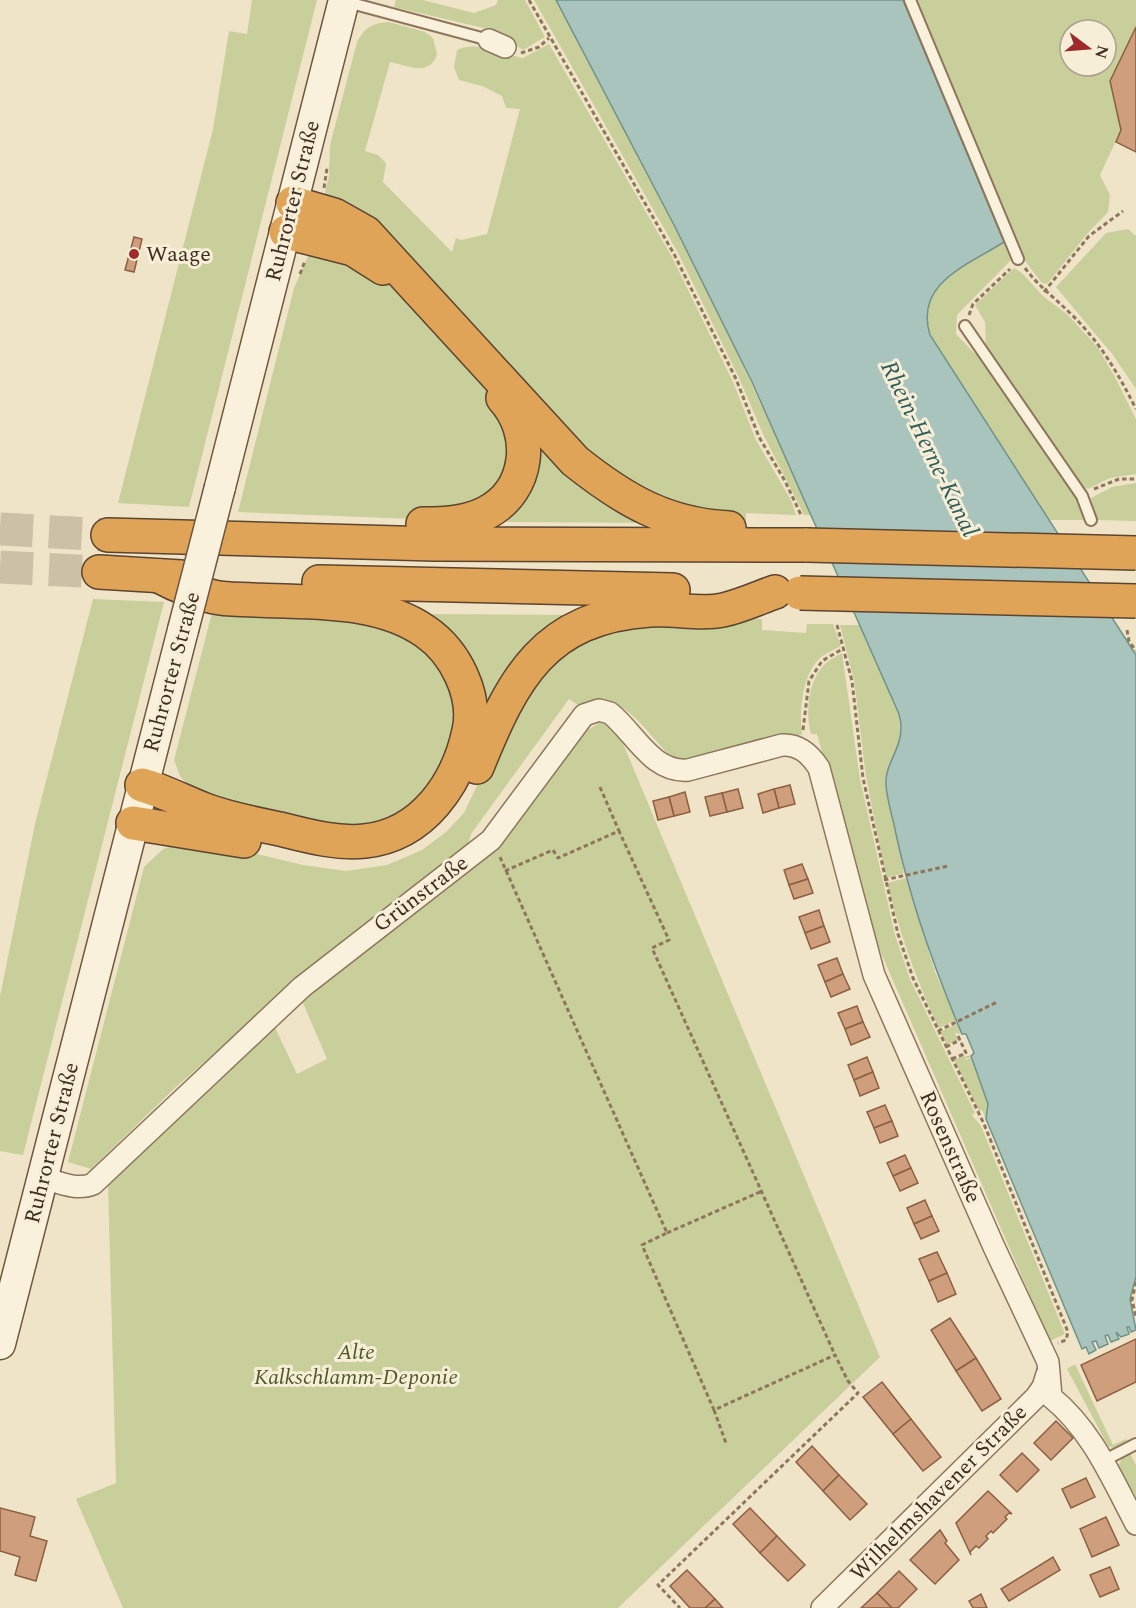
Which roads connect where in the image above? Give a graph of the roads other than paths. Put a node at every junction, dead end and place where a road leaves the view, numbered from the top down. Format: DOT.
graph roads {
  1 [pos="344,0"];
  2 [pos="910,0"];
  3 [pos="497,44"];
  4 [pos="289,218"];
  5 [pos="1018,259"];
  6 [pos="966,326"];
  7 [pos="1091,520"];
  8 [pos="804,530"];
  9 [pos="108,535"];
  10 [pos="292,540"];
  11 [pos="1136,554"];
  12 [pos="99,572"];
  13 [pos="159,576"];
  14 [pos="788,592"];
  15 [pos="1132,616"];
  16 [pos="803,750"];
  17 [pos="142,785"];
  18 [pos="133,824"];
  19 [pos="43,1178"];
  20 [pos="0,1344"];
  21 [pos="1048,1372"];
  22 [pos="1136,1444"];
  23 [pos="1103,1461"];
  24 [pos="1136,1524"];
  25 [pos="822,1608"];
  1 -- 3 [label="lane"];
  1 -- 4 [label="main road, Ruhrorter Straße"];
  2 -- 5 [label="lane"];
  4 -- 8 [label="highway"];
  4 -- 10 [label="highway"];
  4 -- 17 [label="main road, Ruhrorter Straße, bridge"];
  6 -- 7 [label="lane"];
  8 -- 10 [label="highway"];
  8 -- 11 [label="highway, bridge"];
  9 -- 10 [label="highway"];
  12 -- 13 [label="highway"];
  13 -- 14 [label="highway"];
  13 -- 17 [label="highway"];
  14 -- 15 [label="highway, bridge"];
  14 -- 18 [label="highway"];
  16 -- 19 [label="street, Grünstraße"];
  16 -- 21 [label="street, Rosenstraße"];
  17 -- 18 [label="main road, Ruhrorter Straße"];
  18 -- 19 [label="main road, Ruhrorter Straße"];
  19 -- 20 [label="main road, Ruhrorter Straße"];
  21 -- 23 [label="street, Rosenstraße"];
  21 -- 25 [label="street, Wilhelmshavener Straße"];
  22 -- 23 [label="lane"];
  23 -- 24 [label="street, Rosenstraße"];
}
